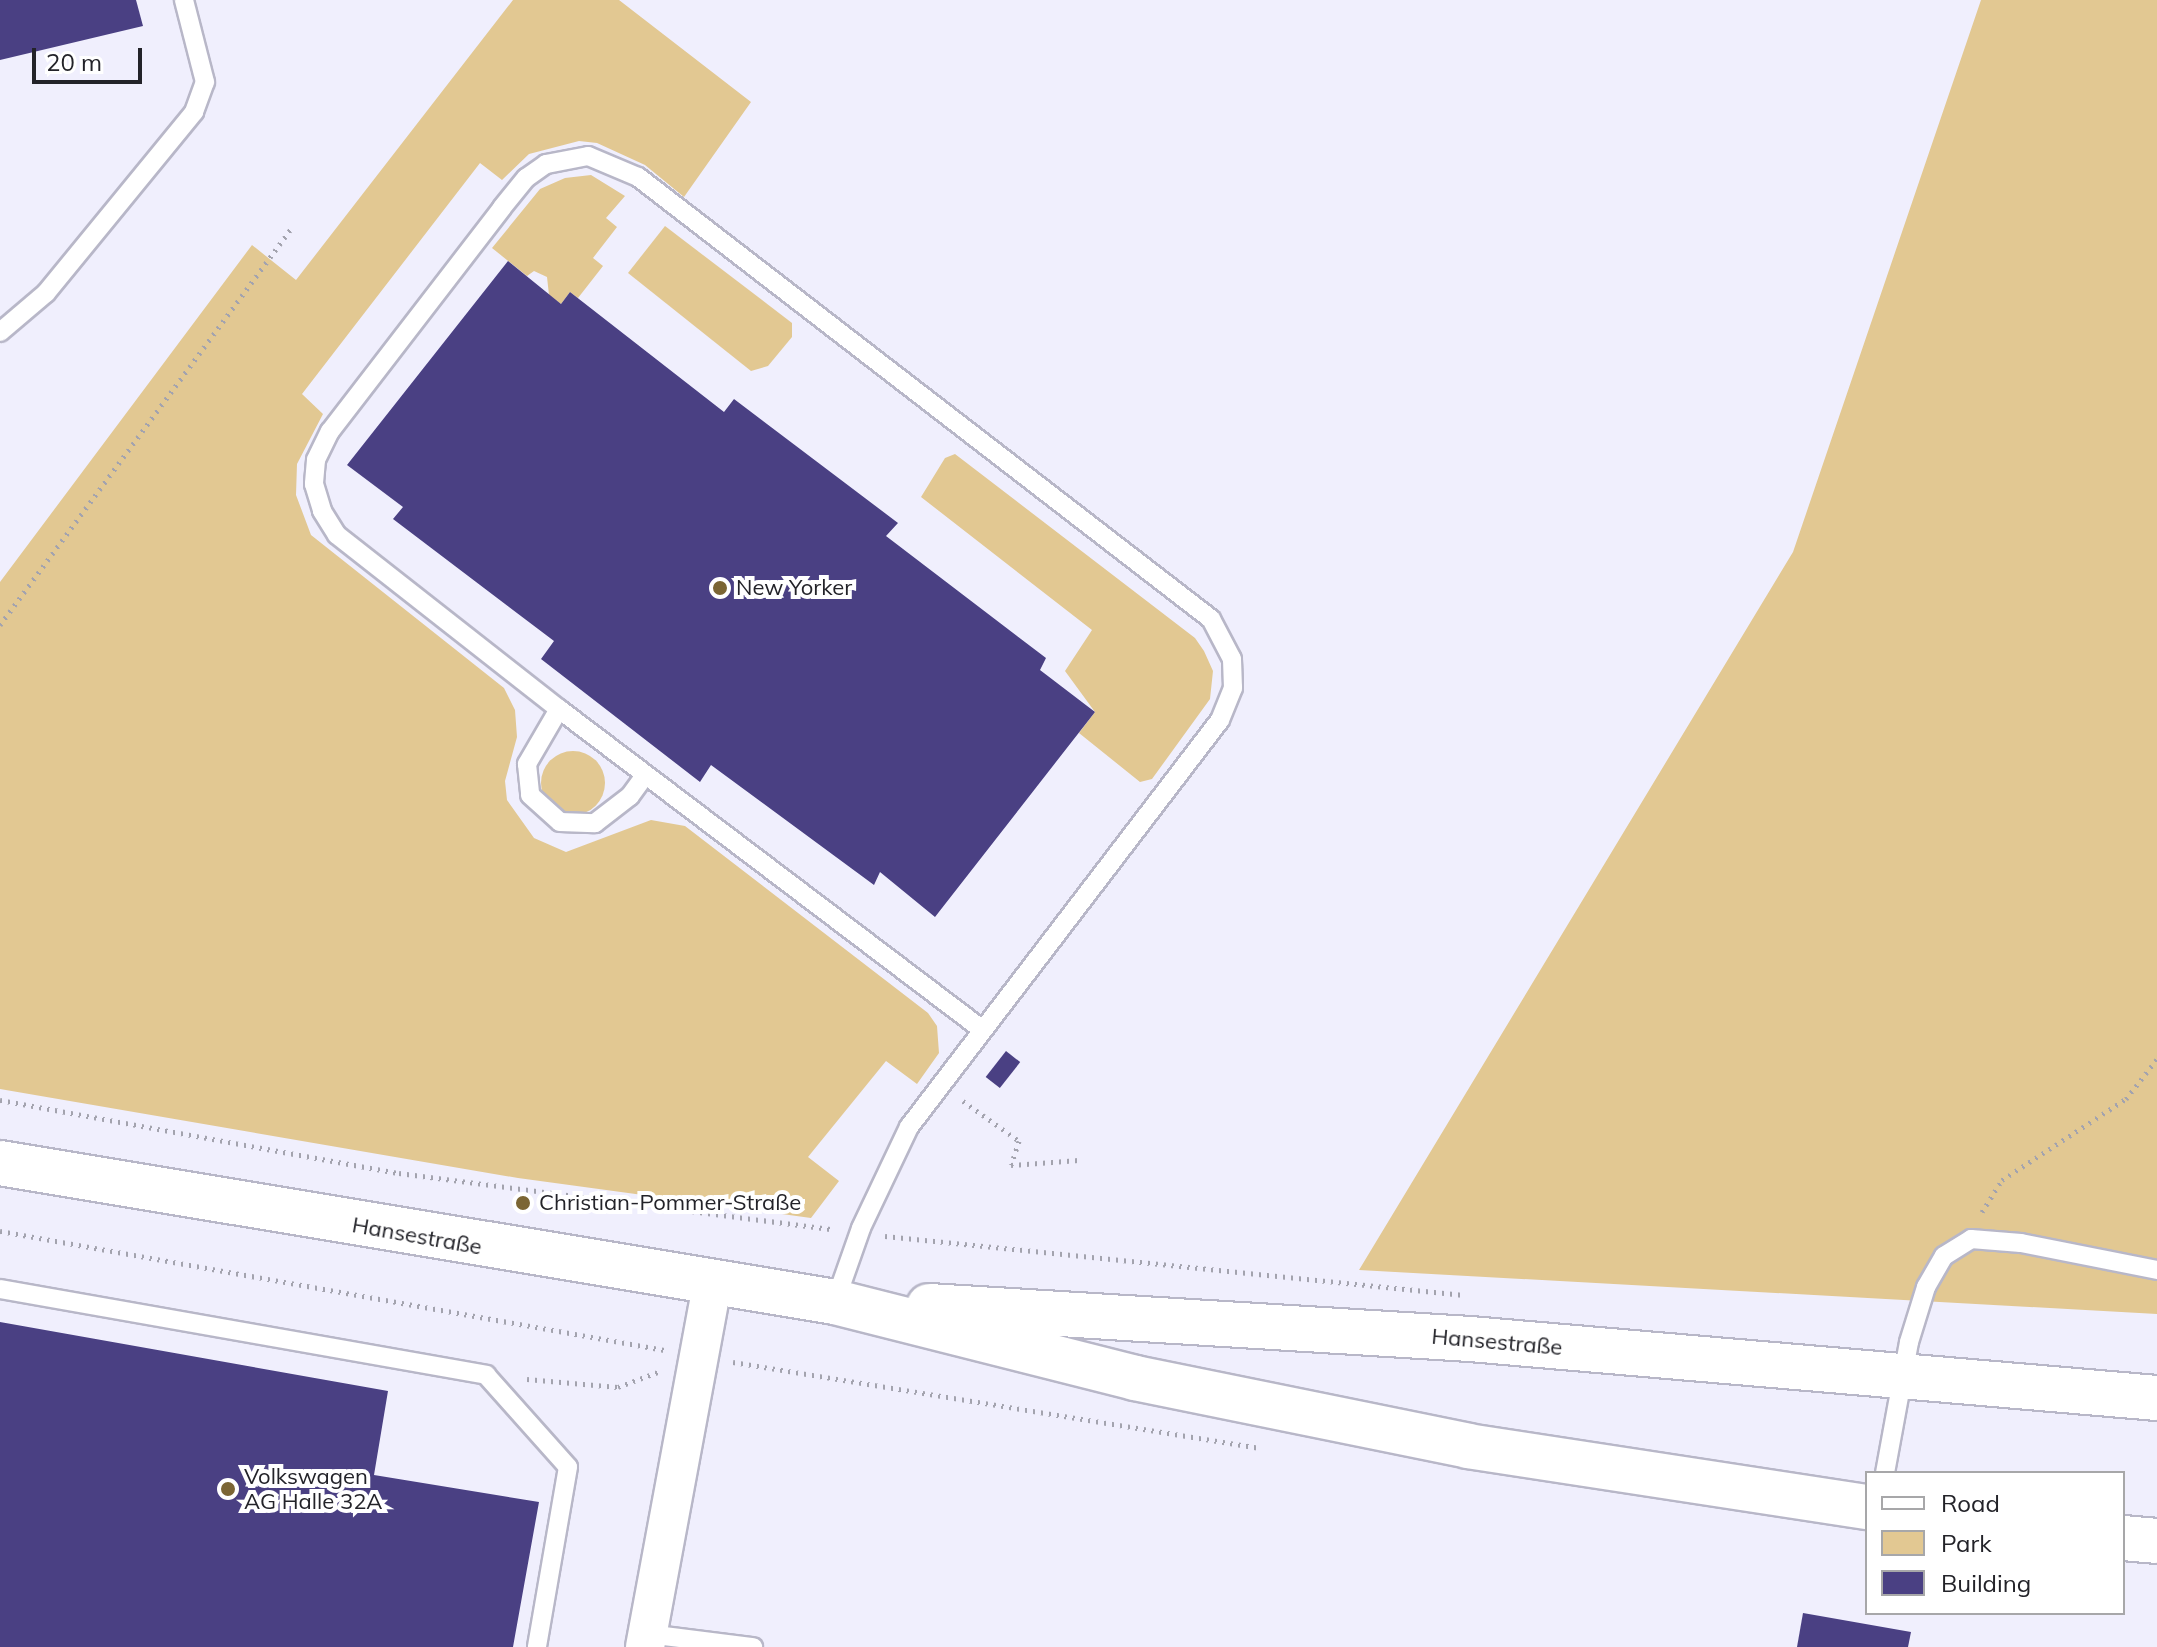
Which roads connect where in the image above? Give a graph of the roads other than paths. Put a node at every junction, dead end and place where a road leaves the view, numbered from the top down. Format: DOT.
graph roads {
  1 [pos="184,0"];
  2 [pos="0,332"];
  3 [pos="559,709"];
  4 [pos="645,775"];
  5 [pos="980,1028"];
  6 [pos="0,1163"];
  7 [pos="2157,1270"];
  8 [pos="712,1284"];
  9 [pos="0,1289"];
  10 [pos="835,1302"];
  11 [pos="1901,1378"];
  12 [pos="2140,1396"];
  13 [pos="1885,1471"];
  14 [pos="1865,1507"];
  15 [pos="2125,1538"];
  16 [pos="2157,1541"];
  17 [pos="647,1641"];
  18 [pos="537,1647"];
  19 [pos="753,1647"];
  1 -- 2 [label="lane"];
  3 -- 4 [label="lane"];
  3 -- 4 [label="lane"];
  3 -- 5 [label="lane"];
  4 -- 5 [label="lane"];
  5 -- 10 [label="lane"];
  6 -- 8 [label="main road, Hansestraße"];
  7 -- 11 [label="lane"];
  8 -- 10 [label="main road, Hansestraße"];
  8 -- 17 [label="street"];
  9 -- 18 [label="lane"];
  10 -- 11 [label="main road, Hansestraße"];
  10 -- 14 [label="main road, Hansestraße"];
  11 -- 12 [label="main road, Hansestraße"];
  11 -- 13 [label="lane"];
  15 -- 16 [label="main road"];
  17 -- 19 [label="lane"];
}
